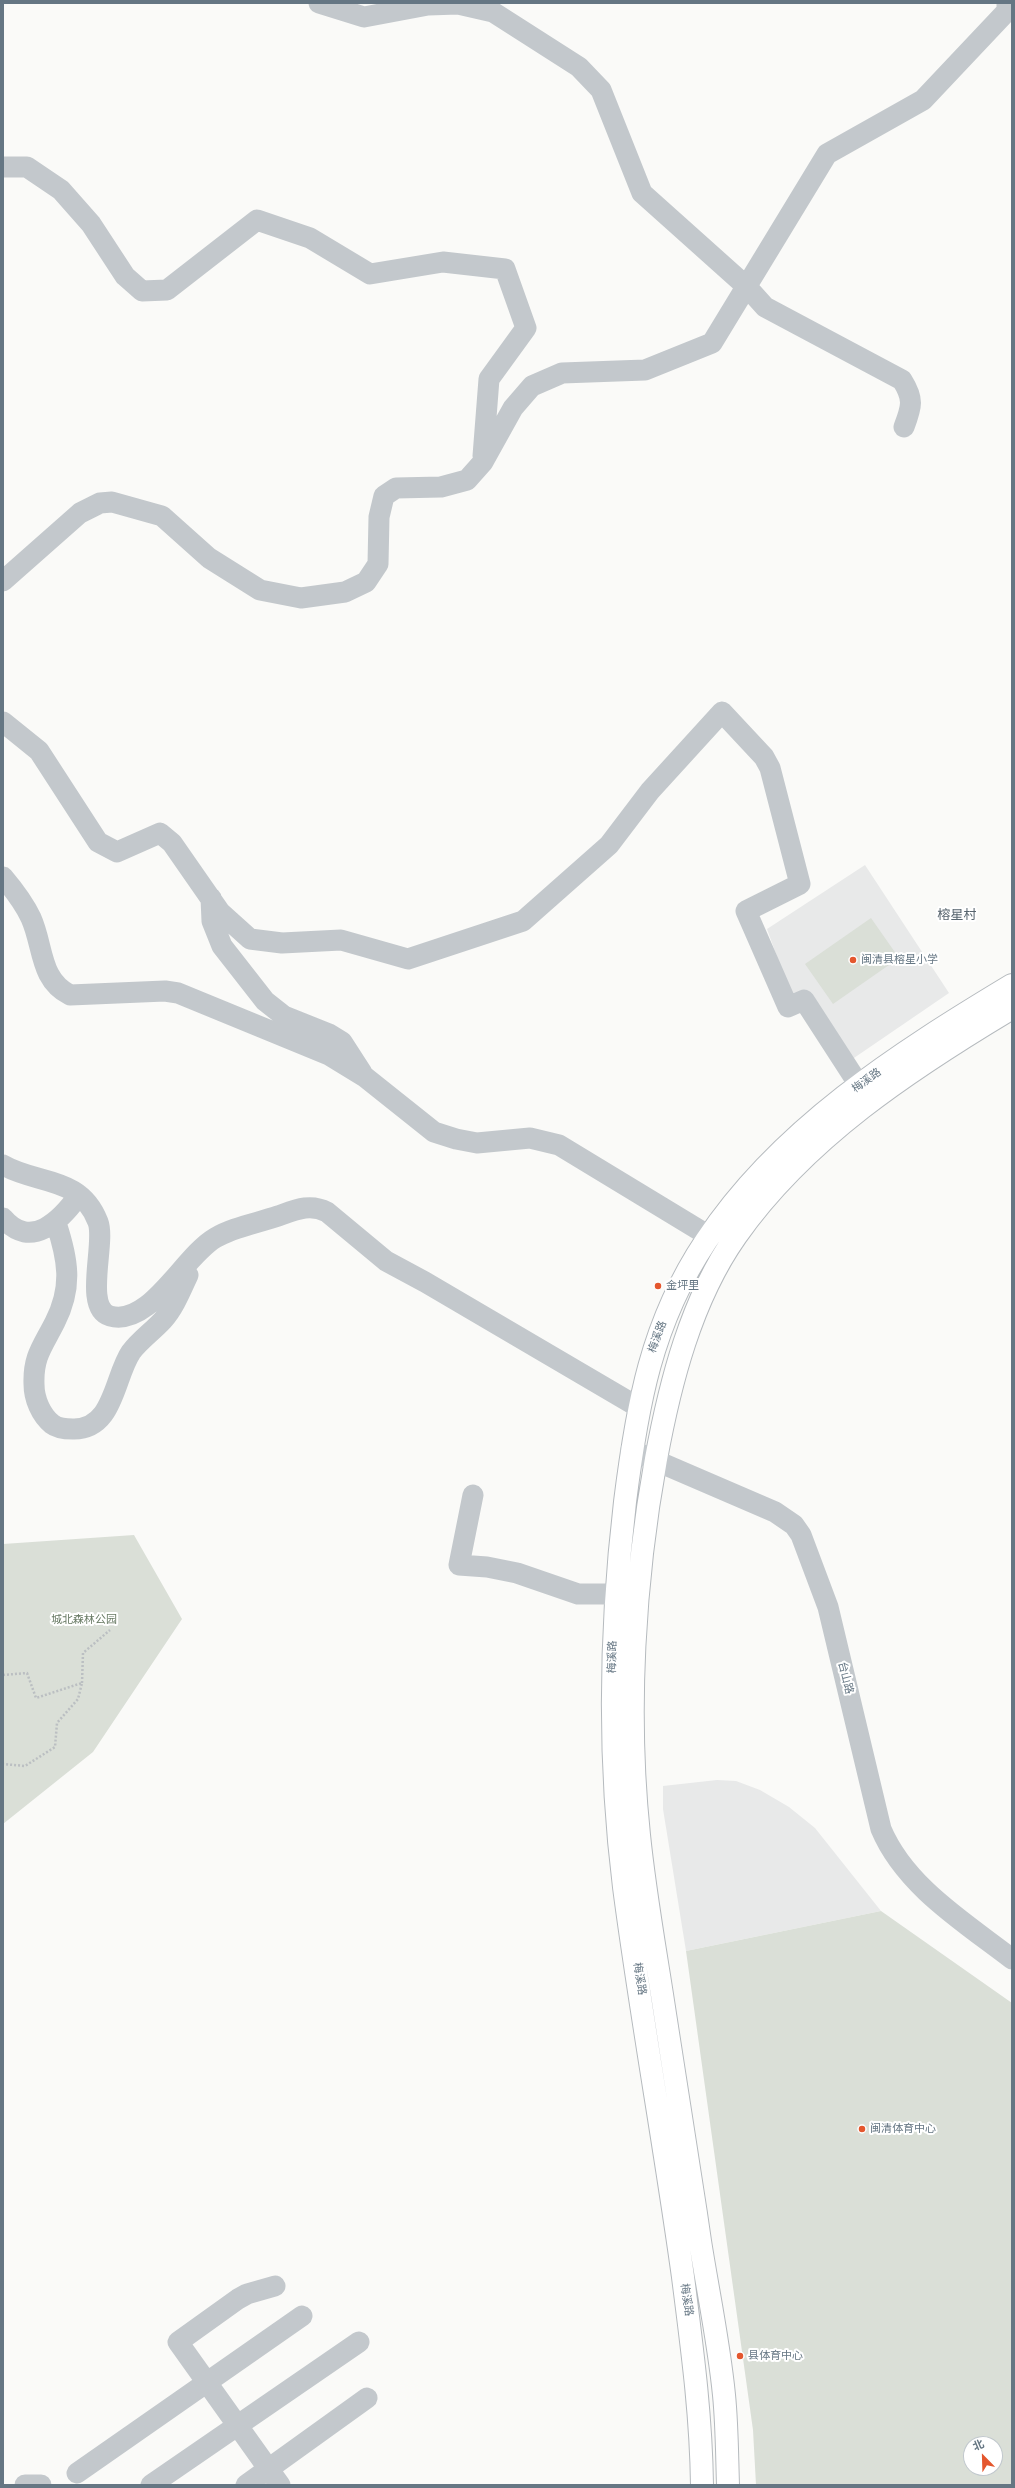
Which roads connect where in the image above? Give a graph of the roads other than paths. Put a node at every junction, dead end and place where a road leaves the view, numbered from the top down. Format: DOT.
graph roads {
  1 [pos="319,3"];
  2 [pos="1007,3"];
  3 [pos="3,167"];
  4 [pos="747,286"];
  5 [pos="904,427"];
  6 [pos="483,462"];
  7 [pos="3,581"];
  8 [pos="3,722"];
  9 [pos="3,877"];
  10 [pos="211,898"];
  11 [pos="1012,985"];
  12 [pos="1012,1008"];
  13 [pos="365,1077"];
  14 [pos="859,1086"];
  15 [pos="3,1165"];
  16 [pos="78,1195"];
  17 [pos="3,1218"];
  18 [pos="56,1223"];
  19 [pos="709,1236"];
  20 [pos="201,1250"];
  21 [pos="638,1407"];
  22 [pos="631,1450"];
  23 [pos="656,1460"];
  24 [pos="473,1495"];
  25 [pos="616,1594"];
  26 [pos="1012,1959"];
  27 [pos="275,2286"];
  28 [pos="302,2316"];
  29 [pos="359,2342"];
  30 [pos="208,2382"];
  31 [pos="367,2398"];
  32 [pos="238,2426"];
  33 [pos="77,2473"];
  34 [pos="274,2477"];
  35 [pos="25,2485"];
  36 [pos="41,2485"];
  37 [pos="151,2485"];
  38 [pos="246,2485"];
  39 [pos="702,2485"];
  40 [pos="728,2485"];
  1 -- 4 [label="street"];
  2 -- 4 [label="street"];
  3 -- 6 [label="street"];
  4 -- 5 [label="street"];
  4 -- 6 [label="street"];
  6 -- 7 [label="street"];
  8 -- 10 [label="street"];
  9 -- 13 [label="street"];
  10 -- 13 [label="street"];
  10 -- 14 [label="street"];
  11 -- 14 [label="main road, 梅溪路"];
  12 -- 23 [label="main road, 梅溪路"];
  13 -- 19 [label="street"];
  14 -- 19 [label="main road, 梅溪路"];
  15 -- 16 [label="street"];
  16 -- 18 [label="street"];
  16 -- 20 [label="street"];
  17 -- 18 [label="street"];
  18 -- 20 [label="street"];
  19 -- 21 [label="main road, 梅溪路"];
  20 -- 21 [label="street"];
  21 -- 22 [label="main road, 梅溪路"];
  22 -- 23 [label="street, 台山路"];
  22 -- 25 [label="main road, 梅溪路"];
  23 -- 26 [label="street, 台山路"];
  23 -- 40 [label="main road, 梅溪路"];
  24 -- 25 [label="street"];
  25 -- 39 [label="main road, 梅溪路"];
  27 -- 30 [label="street"];
  28 -- 30 [label="street"];
  29 -- 32 [label="street"];
  30 -- 32 [label="street"];
  30 -- 33 [label="street"];
  31 -- 34 [label="street"];
  32 -- 34 [label="street"];
  32 -- 37 [label="street"];
  34 -- 38 [label="street"];
  35 -- 36 [label="street"];
}
